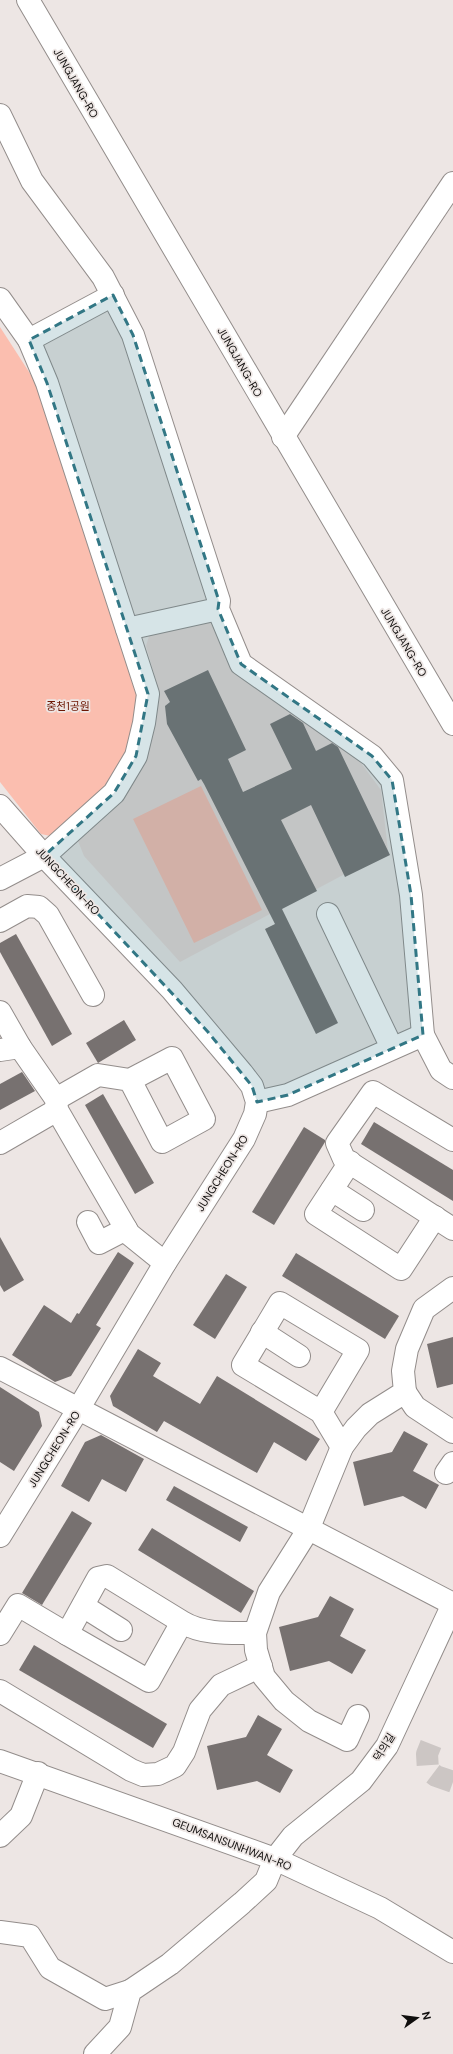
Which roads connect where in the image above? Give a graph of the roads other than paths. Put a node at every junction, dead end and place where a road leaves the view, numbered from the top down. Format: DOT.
graph roads {
  1 [pos="28,0"];
  2 [pos="0,115"];
  3 [pos="453,183"];
  4 [pos="113,295"];
  5 [pos="0,299"];
  6 [pos="29,340"];
  7 [pos="284,437"];
  8 [pos="218,609"];
  9 [pos="127,629"];
  10 [pos="453,724"];
  11 [pos="0,806"];
  12 [pos="44,856"];
  13 [pos="0,879"];
  14 [pos="328,914"];
  15 [pos="0,921"];
  16 [pos="93,994"];
  17 [pos="0,1012"];
  18 [pos="423,1035"];
  19 [pos="392,1048"];
  20 [pos="10,1049"];
  21 [pos="453,1078"];
  22 [pos="130,1080"];
  23 [pos="257,1102"];
  24 [pos="56,1104"];
  25 [pos="453,1140"];
  26 [pos="0,1143"];
  27 [pos="350,1162"];
  28 [pos="332,1190"];
  29 [pos="363,1210"];
  30 [pos="435,1217"];
  31 [pos="88,1222"];
  32 [pos="126,1229"];
  33 [pos="453,1229"];
  34 [pos="165,1263"];
  35 [pos="453,1288"];
  36 [pos="262,1332"];
  37 [pos="299,1356"];
  38 [pos="0,1368"];
  39 [pos="405,1392"];
  40 [pos="79,1408"];
  41 [pos="321,1412"];
  42 [pos="453,1432"];
  43 [pos="342,1447"];
  44 [pos="308,1530"];
  45 [pos="0,1536"];
  46 [pos="453,1604"];
  47 [pos="83,1606"];
  48 [pos="182,1622"];
  49 [pos="121,1630"];
  50 [pos="0,1634"];
  51 [pos="67,1634"];
  52 [pos="255,1634"];
  53 [pos="261,1666"];
  54 [pos="0,1692"];
  55 [pos="358,1716"];
  56 [pos="0,1761"];
  57 [pos="38,1773"];
  58 [pos="0,1836"];
  59 [pos="275,1859"];
  60 [pos="0,1932"];
  61 [pos="453,1952"];
  62 [pos="130,1991"];
  63 [pos="95,2054"];
  1 -- 7 [label="street, JUNGJANG-RO"];
  2 -- 4 [label="street"];
  3 -- 7 [label="street"];
  4 -- 6 [label="street"];
  4 -- 8 [label="street"];
  5 -- 6 [label="street"];
  6 -- 9 [label="street"];
  7 -- 10 [label="street, JUNGJANG-RO"];
  8 -- 9 [label="street"];
  8 -- 18 [label="street"];
  9 -- 12 [label="street"];
  11 -- 12 [label="street, JUNGCHEON-RO"];
  12 -- 13 [label="street"];
  12 -- 23 [label="street, JUNGCHEON-RO"];
  14 -- 19 [label="street"];
  15 -- 16 [label="street"];
  17 -- 20 [label="street"];
  18 -- 19 [label="street"];
  18 -- 21 [label="street"];
  19 -- 23 [label="street"];
  20 -- 24 [label="street"];
  22 -- 24 [label="street"];
  23 -- 34 [label="street, JUNGCHEON-RO"];
  24 -- 26 [label="street"];
  24 -- 32 [label="street"];
  25 -- 27 [label="street"];
  27 -- 28 [label="street"];
  27 -- 30 [label="street"];
  28 -- 29 [label="street"];
  28 -- 30 [label="street"];
  30 -- 33 [label="street"];
  31 -- 32 [label="street"];
  32 -- 34 [label="street"];
  34 -- 40 [label="street, JUNGCHEON-RO"];
  35 -- 39 [label="street"];
  36 -- 37 [label="street"];
  36 -- 41 [label="street"];
  36 -- 41 [label="street"];
  38 -- 40 [label="street"];
  39 -- 42 [label="street"];
  39 -- 43 [label="street"];
  40 -- 44 [label="street"];
  40 -- 45 [label="street, JUNGCHEON-RO"];
  41 -- 43 [label="street"];
  43 -- 44 [label="street"];
  44 -- 46 [label="street"];
  44 -- 52 [label="street"];
  46 -- 59 [label="street, 덕의길"];
  47 -- 48 [label="street"];
  47 -- 49 [label="street"];
  47 -- 51 [label="street"];
  48 -- 51 [label="street"];
  48 -- 52 [label="street"];
  50 -- 51 [label="street"];
  52 -- 53 [label="street"];
  53 -- 54 [label="street"];
  53 -- 55 [label="street"];
  56 -- 57 [label="street, GEUMSANSUNHWAN-RO"];
  57 -- 58 [label="street"];
  57 -- 59 [label="street, GEUMSANSUNHWAN-RO"];
  59 -- 61 [label="street, GEUMSANSUNHWAN-RO"];
  59 -- 62 [label="street, 덕의길"];
  60 -- 62 [label="street, 덕의길"];
  62 -- 63 [label="street"];
}
